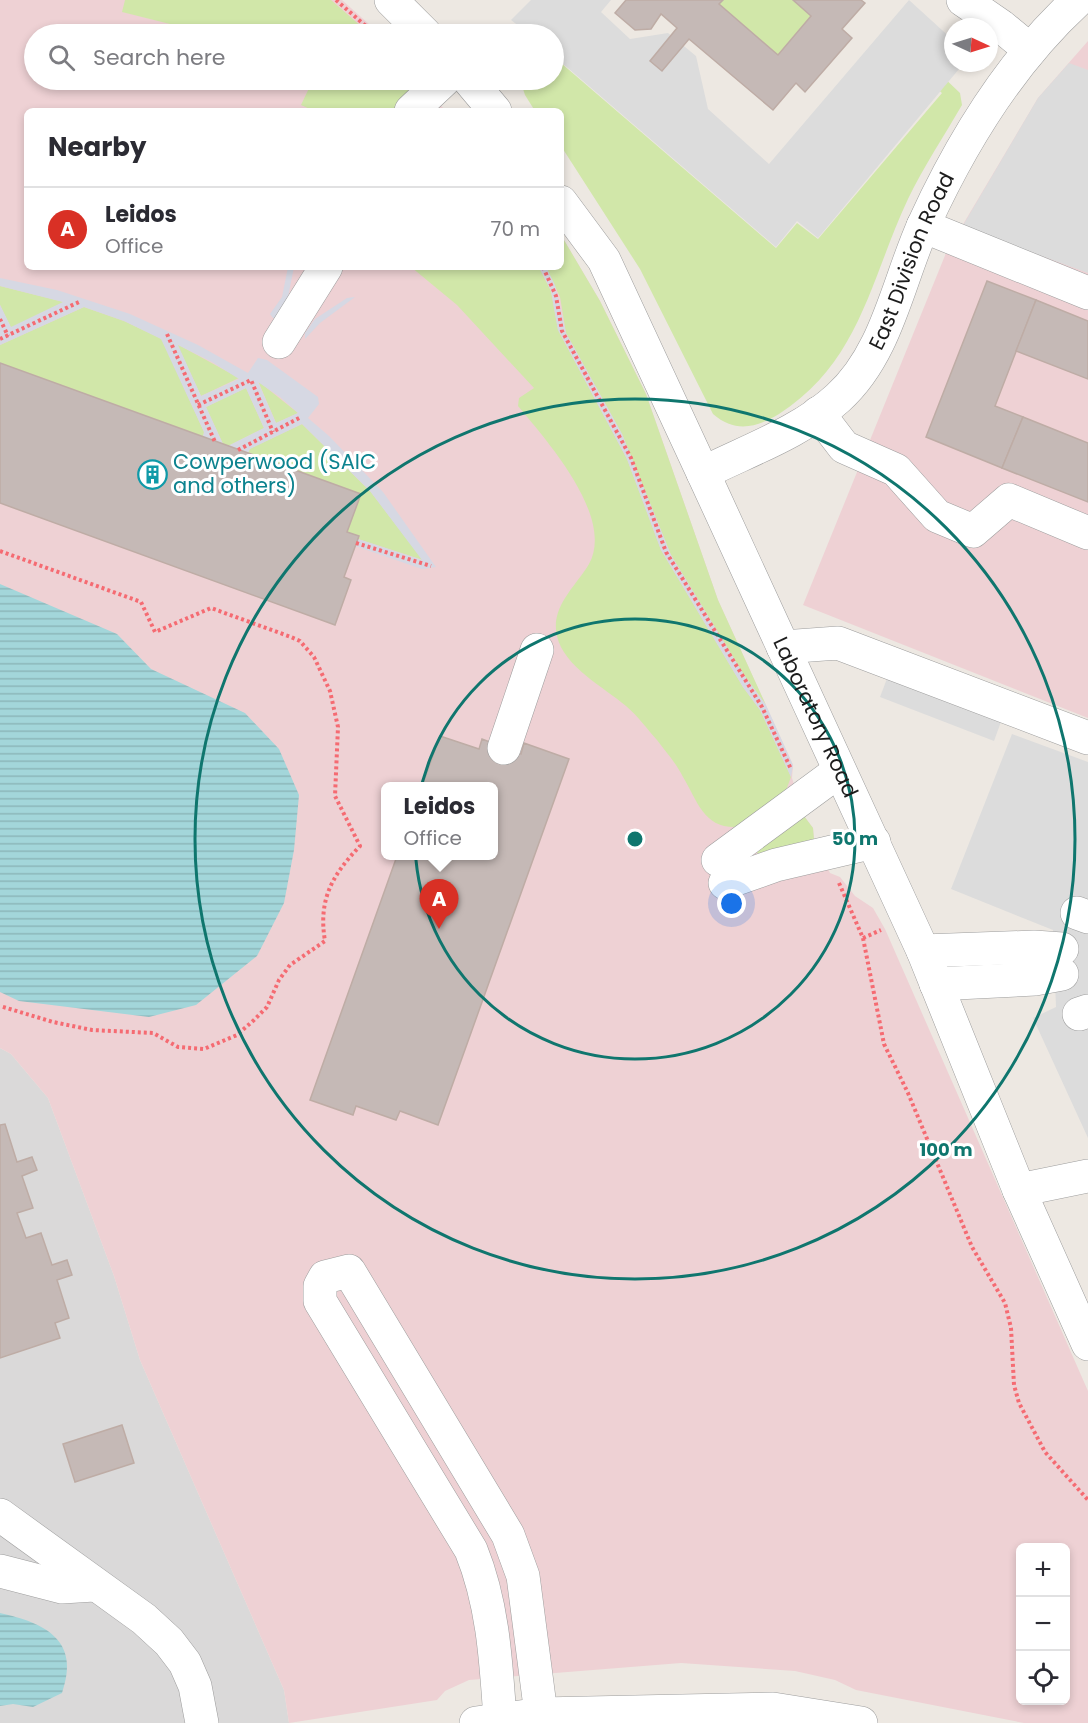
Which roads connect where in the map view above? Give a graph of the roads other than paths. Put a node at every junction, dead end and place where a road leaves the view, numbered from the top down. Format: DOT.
graph roads {
  1 [pos="391,0"];
  2 [pos="963,0"];
  3 [pos="1078,0"];
  4 [pos="415,24"];
  5 [pos="1030,50"];
  6 [pos="433,90"];
  7 [pos="414,108"];
  8 [pos="564,206"];
  9 [pos="923,225"];
  10 [pos="324,270"];
  11 [pos="1088,294"];
  12 [pos="279,342"];
  13 [pos="818,413"];
  14 [pos="704,473"];
  15 [pos="1088,533"];
  16 [pos="783,647"];
  17 [pos="537,650"];
  18 [pos="1088,738"];
  19 [pos="504,748"];
  20 [pos="839,771"];
  21 [pos="874,842"];
  22 [pos="923,951"];
  23 [pos="936,984"];
  24 [pos="1088,1176"];
  25 [pos="1019,1190"];
  26 [pos="1088,1344"];
  27 [pos="0,1515"];
  28 [pos="0,1544"];
  29 [pos="60,1560"];
  30 [pos="0,1571"];
  31 [pos="94,1585"];
  32 [pos="541,1714"];
  33 [pos="488,1721"];
  34 [pos="202,1723"];
  35 [pos="861,1723"];
  1 -- 4 [label="street"];
  2 -- 5 [label="street"];
  3 -- 5 [label="street, East Division Road"];
  5 -- 9 [label="street, East Division Road"];
  6 -- 7 [label="street"];
  8 -- 14 [label="street, Laboratory Road"];
  9 -- 11 [label="street"];
  9 -- 13 [label="street, East Division Road"];
  10 -- 12 [label="street"];
  13 -- 14 [label="street, East Division Road"];
  13 -- 15 [label="street"];
  14 -- 16 [label="street, Laboratory Road"];
  16 -- 18 [label="street"];
  16 -- 20 [label="street, Laboratory Road"];
  17 -- 19 [label="street"];
  20 -- 21 [label="street, Laboratory Road"];
  20 -- 21 [label="street"];
  21 -- 22 [label="street, Laboratory Road"];
  22 -- 23 [label="street, Laboratory Road"];
  22 -- 23 [label="street"];
  23 -- 25 [label="street, Laboratory Road"];
  24 -- 25 [label="street"];
  25 -- 26 [label="street, Laboratory Road"];
  27 -- 29 [label="street"];
  28 -- 29 [label="street"];
  29 -- 31 [label="street"];
  30 -- 31 [label="street"];
  31 -- 34 [label="street"];
  32 -- 33 [label="street"];
  32 -- 33 [label="street"];
  32 -- 35 [label="street"];
}
